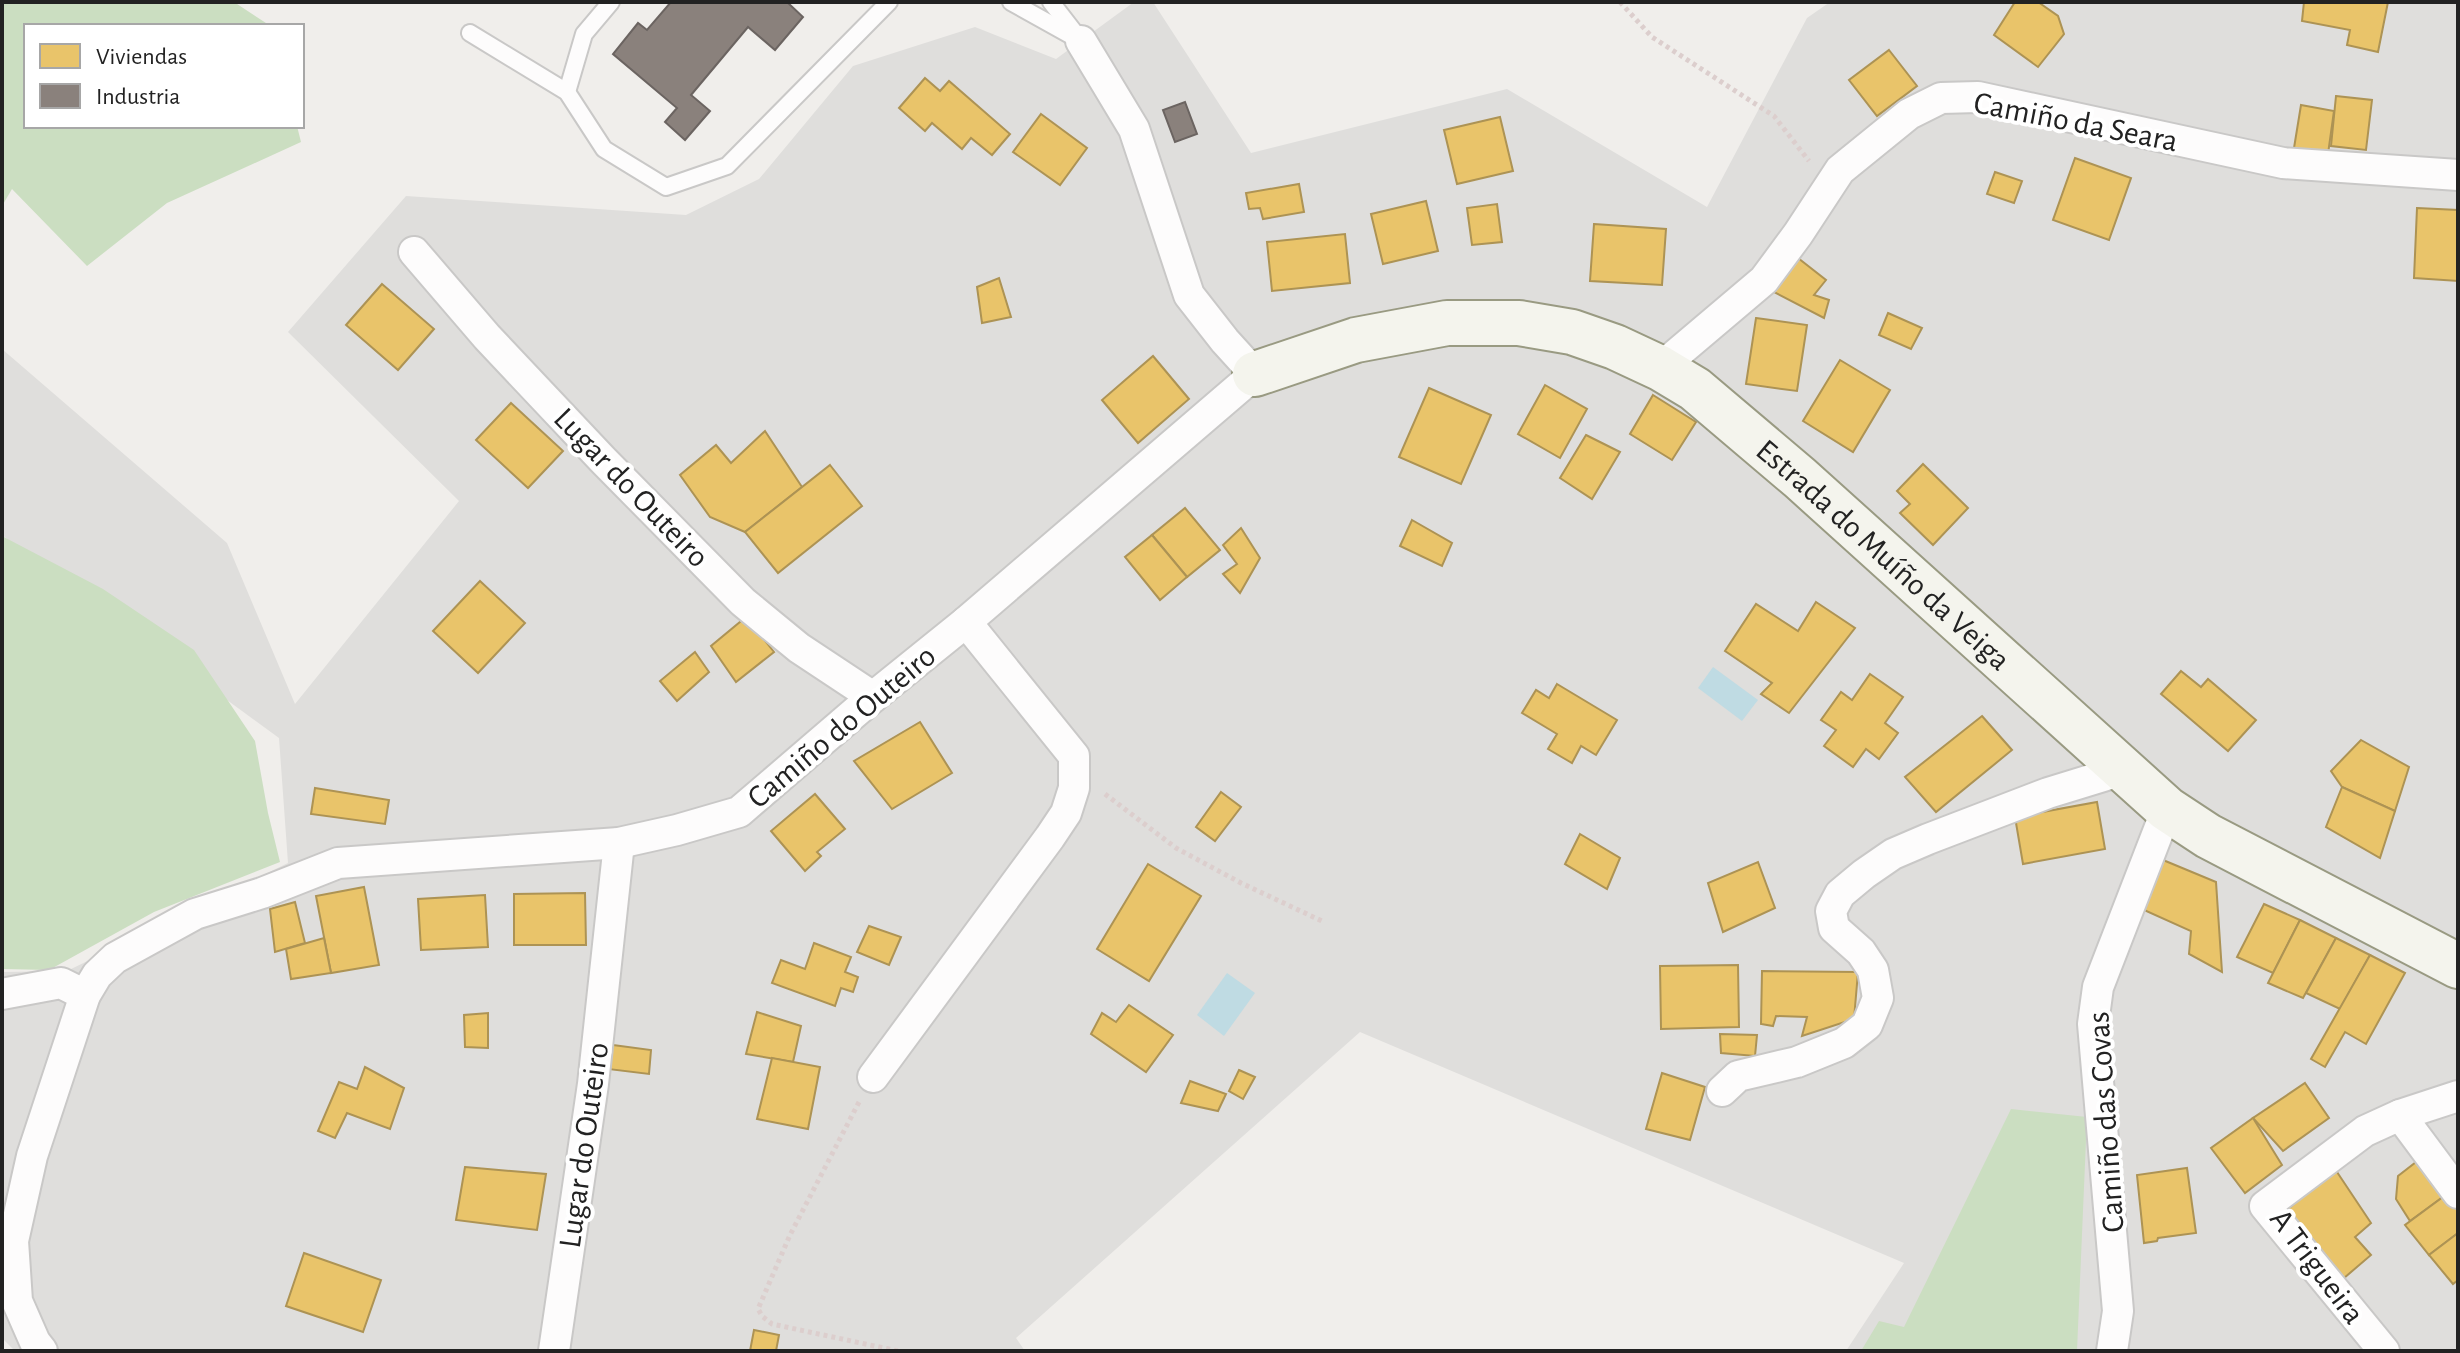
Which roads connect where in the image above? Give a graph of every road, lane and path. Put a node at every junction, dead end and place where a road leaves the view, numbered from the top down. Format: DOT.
graph roads {
  1 [pos="611,2"];
  2 [pos="889,2"];
  3 [pos="1011,2"];
  4 [pos="1051,2"];
  5 [pos="1620,2"];
  6 [pos="470,33"];
  7 [pos="1081,41"];
  8 [pos="567,92"];
  9 [pos="1840,170"];
  10 [pos="2458,175"];
  11 [pos="414,252"];
  12 [pos="1660,368"];
  13 [pos="1255,374"];
  14 [pos="966,622"];
  15 [pos="873,697"];
  16 [pos="1074,756"];
  17 [pos="2123,770"];
  18 [pos="2167,809"];
  19 [pos="619,843"];
  20 [pos="1324,922"];
  21 [pos="2458,966"];
  22 [pos="2,994"];
  23 [pos="85,995"];
  24 [pos="873,1077"];
  25 [pos="1722,1091"];
  26 [pos="2458,1096"];
  27 [pos="2400,1115"];
  28 [pos="2458,1193"];
  29 [pos="42,1351"];
  30 [pos="554,1351"];
  31 [pos="898,1351"];
  32 [pos="2112,1351"];
  33 [pos="2384,1351"];
  1 -- 8 [label="lane"];
  2 -- 8 [label="lane"];
  3 -- 7 [label="lane"];
  4 -- 7 [label="lane"];
  5 -- 9 [label="path"];
  6 -- 8 [label="lane"];
  7 -- 13 [label="street"];
  9 -- 10 [label="street, Camiño da Seara"];
  9 -- 12 [label="street, Camiño da Seara"];
  11 -- 15 [label="street, Lugar do Outeiro"];
  12 -- 13 [label="street, Estrada do Muíño da Veiga"];
  12 -- 17 [label="street, Estrada do Muíño da Veiga"];
  13 -- 14 [label="street, Camiño do Outeiro"];
  14 -- 15 [label="street, Camiño do Outeiro"];
  14 -- 16 [label="street"];
  15 -- 19 [label="street, Camiño do Outeiro"];
  16 -- 20 [label="path"];
  16 -- 24 [label="street"];
  17 -- 18 [label="street, Estrada do Muíño da Veiga"];
  17 -- 25 [label="street"];
  18 -- 21 [label="street, Estrada do Muíño da Veiga"];
  18 -- 32 [label="street, Camiño das Covas"];
  19 -- 23 [label="street, Camiño do Outeiro"];
  19 -- 30 [label="street, Lugar do Outeiro"];
  22 -- 23 [label="street"];
  23 -- 29 [label="street"];
  24 -- 31 [label="path"];
  26 -- 27 [label="street, A Trigueira"];
  27 -- 28 [label="street"];
  27 -- 33 [label="street, A Trigueira"];
}
